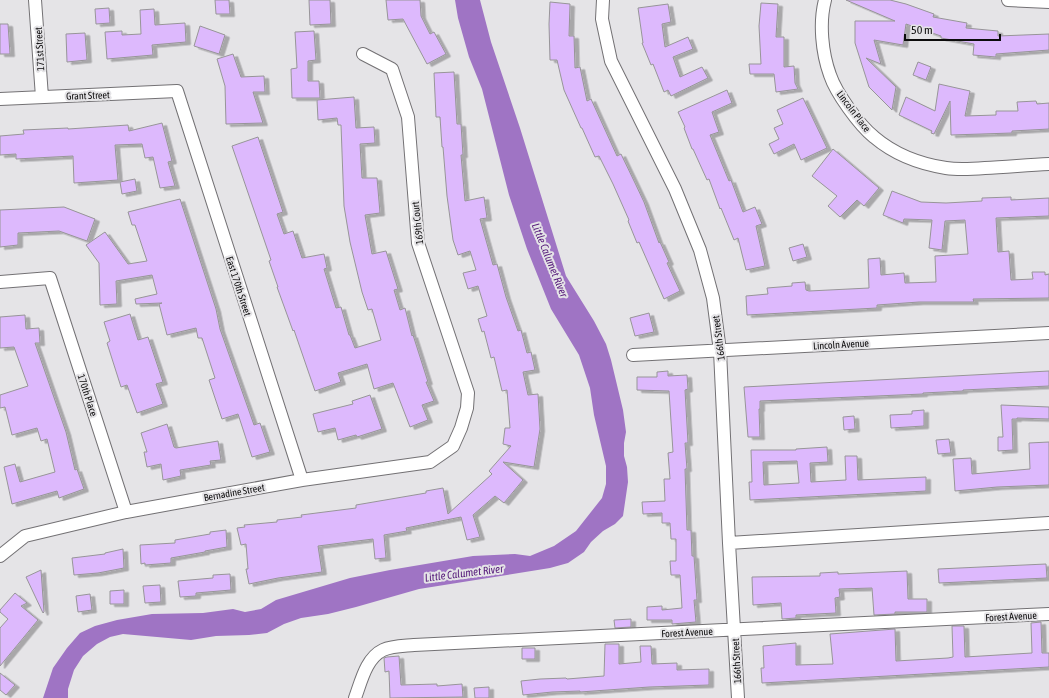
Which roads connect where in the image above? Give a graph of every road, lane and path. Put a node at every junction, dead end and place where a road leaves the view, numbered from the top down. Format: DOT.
graph roads {
  1 [pos="35,0"];
  2 [pos="603,0"];
  3 [pos="825,0"];
  4 [pos="1008,0"];
  5 [pos="1049,2"];
  6 [pos="362,54"];
  7 [pos="177,91"];
  8 [pos="42,97"];
  9 [pos="0,99"];
  10 [pos="1049,164"];
  11 [pos="0,282"];
  12 [pos="1049,333"];
  13 [pos="720,351"];
  14 [pos="633,355"];
  15 [pos="461,428"];
  16 [pos="302,480"];
  17 [pos="126,512"];
  18 [pos="1049,523"];
  19 [pos="729,543"];
  20 [pos="0,556"];
  21 [pos="1049,614"];
  22 [pos="734,630"];
  23 [pos="355,698"];
  24 [pos="738,698"];
  1 -- 8 [label="street, 171st Street"];
  2 -- 13 [label="street, 166th Street"];
  3 -- 10 [label="street, Lincoln Place"];
  4 -- 5 [label="street"];
  6 -- 15 [label="street, 169th Court"];
  7 -- 8 [label="street, Grant Street"];
  7 -- 16 [label="street, East 170th Street"];
  8 -- 9 [label="street, Grant Street"];
  11 -- 17 [label="street, 170th Place"];
  12 -- 13 [label="street, Lincoln Avenue"];
  13 -- 14 [label="street, Lincoln Avenue"];
  13 -- 19 [label="street, 166th Street"];
  15 -- 16 [label="street, Bernadine Street"];
  16 -- 17 [label="street, Bernadine Street"];
  17 -- 20 [label="street, Bernadine Street"];
  18 -- 19 [label="street"];
  19 -- 22 [label="street, 166th Street"];
  21 -- 22 [label="street, Forest Avenue"];
  22 -- 23 [label="street, Forest Avenue"];
  22 -- 24 [label="street, 166th Street"];
}
